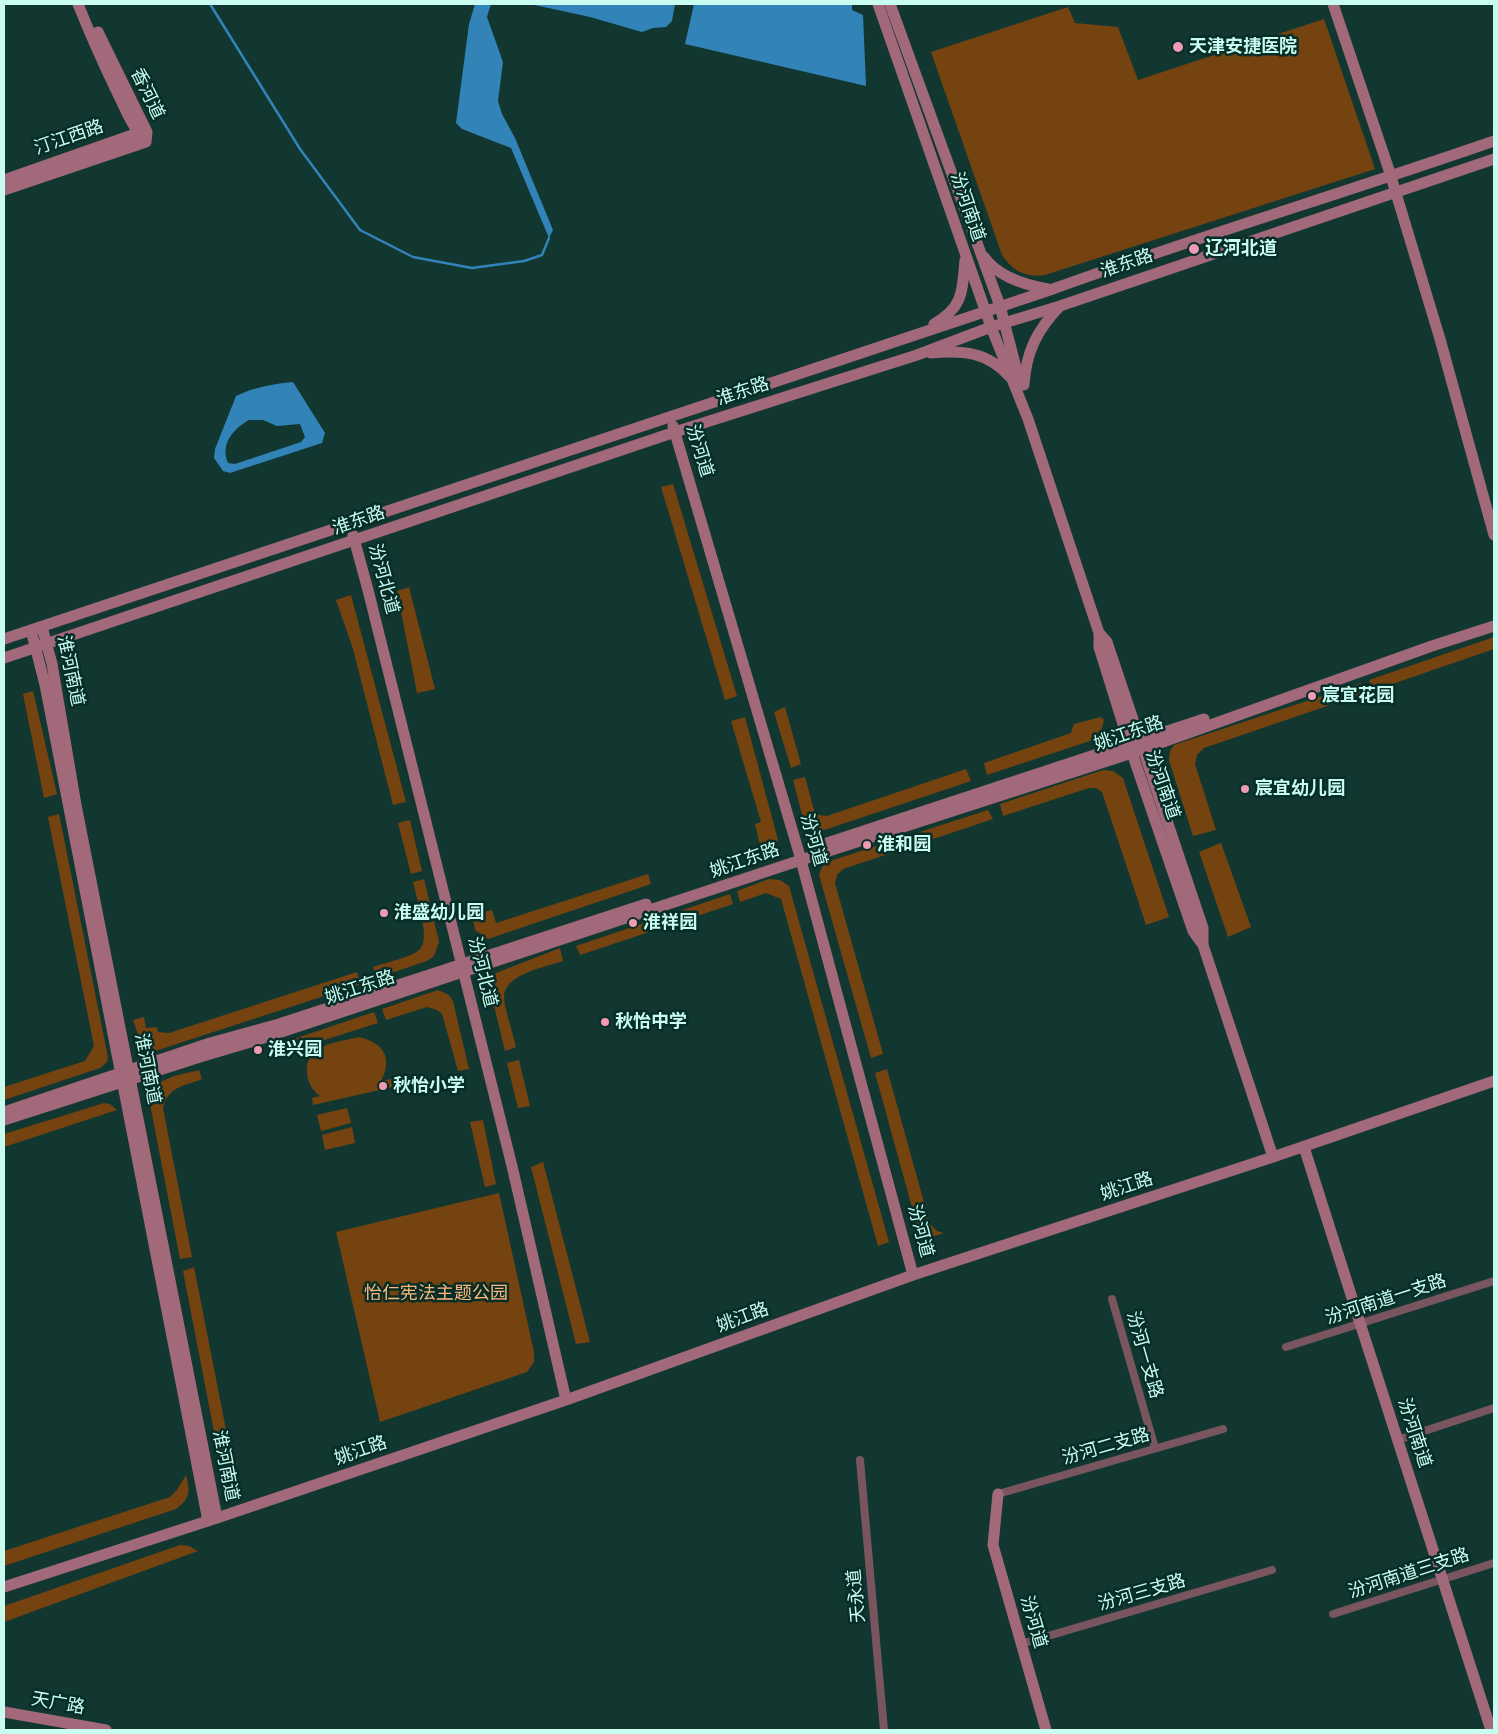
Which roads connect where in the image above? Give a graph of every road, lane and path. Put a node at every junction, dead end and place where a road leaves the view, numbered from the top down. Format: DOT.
graph roads {
  1 [pos="78,4"];
  2 [pos="86,4"];
  3 [pos="878,4"];
  4 [pos="890,4"];
  5 [pos="1333,4"];
  6 [pos="143,135"];
  7 [pos="1494,141"];
  8 [pos="1494,159"];
  9 [pos="1391,176"];
  10 [pos="4,180"];
  11 [pos="4,190"];
  12 [pos="1396,193"];
  13 [pos="979,250"];
  14 [pos="966,256"];
  15 [pos="1050,290"];
  16 [pos="1000,306"];
  17 [pos="1060,306"];
  18 [pos="985,311"];
  19 [pos="1005,322"];
  20 [pos="991,327"];
  21 [pos="921,332"];
  22 [pos="917,355"];
  23 [pos="1013,381"];
  24 [pos="1024,397"];
  25 [pos="670,417"];
  26 [pos="1028,419"];
  27 [pos="675,432"];
  28 [pos="350,524"];
  29 [pos="1494,535"];
  30 [pos="354,541"];
  31 [pos="1494,620"];
  32 [pos="1494,626"];
  33 [pos="36,628"];
  34 [pos="4,640"];
  35 [pos="47,644"];
  36 [pos="36,648"];
  37 [pos="4,658"];
  38 [pos="1136,746"];
  39 [pos="800,856"];
  40 [pos="463,968"];
  41 [pos="126,1076"];
  42 [pos="1494,1081"];
  43 [pos="4,1112"];
  44 [pos="4,1120"];
  45 [pos="1304,1146"];
  46 [pos="1273,1157"];
  47 [pos="913,1276"];
  48 [pos="1494,1281"];
  49 [pos="1112,1299"];
  50 [pos="1360,1323"];
  51 [pos="1286,1347"];
  52 [pos="566,1400"];
  53 [pos="1494,1408"];
  54 [pos="1223,1428"];
  55 [pos="1397,1440"];
  56 [pos="1155,1448"];
  57 [pos="860,1460"];
  58 [pos="998,1494"];
  59 [pos="213,1520"];
  60 [pos="1494,1563"];
  61 [pos="1272,1570"];
  62 [pos="1442,1579"];
  63 [pos="4,1587"];
  64 [pos="1333,1614"];
  65 [pos="1021,1644"];
  66 [pos="4,1712"];
  67 [pos="1491,1723"];
  68 [pos="106,1730"];
  69 [pos="884,1730"];
  70 [pos="1046,1730"];
  1 -- 6 [label="main road, 香河道"];
  2 -- 6 [label="main road, 香河道"];
  3 -- 14 [label="main road, 汾河南道"];
  4 -- 13 [label="main road, 汾河南道"];
  5 -- 9 [label="main road"];
  6 -- 10 [label="main road, 汀江西路"];
  6 -- 11 [label="main road, 汀江西路"];
  7 -- 9 [label="main road, 淮东路"];
  8 -- 12 [label="main road, 淮东路"];
  9 -- 12 [label="main road"];
  9 -- 15 [label="main road, 淮东路"];
  12 -- 17 [label="main road, 淮东路"];
  12 -- 29 [label="main road"];
  13 -- 15 [label="main road"];
  13 -- 16 [label="main road, 汾河南道"];
  14 -- 18 [label="main road, 汾河南道"];
  14 -- 21 [label="main road"];
  15 -- 16 [label="main road, 淮东路"];
  16 -- 18 [label="main road, 淮东路"];
  16 -- 19 [label="main road, 汾河南道"];
  17 -- 19 [label="main road, 淮东路"];
  17 -- 24 [label="main road"];
  18 -- 20 [label="main road, 汾河南道"];
  18 -- 21 [label="main road, 淮东路"];
  19 -- 20 [label="main road, 淮东路"];
  19 -- 24 [label="main road, 汾河南道"];
  20 -- 22 [label="main road, 淮东路"];
  20 -- 23 [label="main road, 汾河南道"];
  21 -- 25 [label="main road, 淮东路"];
  22 -- 23 [label="main road"];
  22 -- 27 [label="main road, 淮东路"];
  23 -- 26 [label="main road, 汾河南道"];
  24 -- 26 [label="main road, 汾河南道"];
  25 -- 27 [label="main road, 汾河道"];
  25 -- 28 [label="main road, 淮东路"];
  26 -- 38 [label="main road, 汾河南道"];
  27 -- 30 [label="main road, 淮东路"];
  27 -- 39 [label="main road, 汾河道"];
  28 -- 30 [label="main road, 汾河北道"];
  28 -- 33 [label="main road, 淮东路"];
  30 -- 35 [label="main road, 淮东路"];
  30 -- 40 [label="main road, 汾河北道"];
  31 -- 38 [label="main road, 姚江东路"];
  32 -- 38 [label="main road, 姚江东路"];
  33 -- 34 [label="main road, 淮东路"];
  33 -- 35 [label="main road, 淮河南道"];
  33 -- 36 [label="main road, 淮河南道"];
  35 -- 36 [label="main road, 淮东路"];
  35 -- 41 [label="main road, 淮河南道"];
  36 -- 37 [label="main road, 淮东路"];
  36 -- 41 [label="main road, 淮河南道"];
  38 -- 39 [label="main road, 姚江东路"];
  38 -- 46 [label="main road, 汾河南道"];
  39 -- 40 [label="main road, 姚江东路"];
  39 -- 47 [label="main road, 汾河道"];
  40 -- 41 [label="main road, 姚江东路"];
  40 -- 52 [label="main road, 汾河北道"];
  41 -- 43 [label="main road, 姚江东路"];
  41 -- 44 [label="main road, 姚江东路"];
  41 -- 59 [label="main road, 淮河南道"];
  42 -- 45 [label="main road, 姚江路"];
  45 -- 46 [label="main road, 姚江路"];
  45 -- 50 [label="main road, 汾河南道"];
  46 -- 47 [label="main road, 姚江路"];
  47 -- 52 [label="main road, 姚江路"];
  48 -- 50 [label="street, 汾河南道一支路"];
  49 -- 56 [label="street, 汾河一支路"];
  50 -- 51 [label="street, 汾河南道一支路"];
  50 -- 55 [label="main road, 汾河南道"];
  52 -- 59 [label="main road, 姚江路"];
  53 -- 55 [label="street"];
  54 -- 56 [label="street, 汾河二支路"];
  55 -- 62 [label="main road, 汾河南道"];
  56 -- 58 [label="street, 汾河二支路"];
  57 -- 69 [label="street, 天永道"];
  58 -- 65 [label="main road, 汾河道"];
  59 -- 63 [label="main road, 姚江路"];
  60 -- 62 [label="street, 汾河南道三支路"];
  61 -- 65 [label="street, 汾河三支路"];
  62 -- 64 [label="street, 汾河南道三支路"];
  62 -- 67 [label="main road, 汾河南道"];
  65 -- 70 [label="main road, 汾河道"];
  66 -- 68 [label="main road, 天广路"];
}
